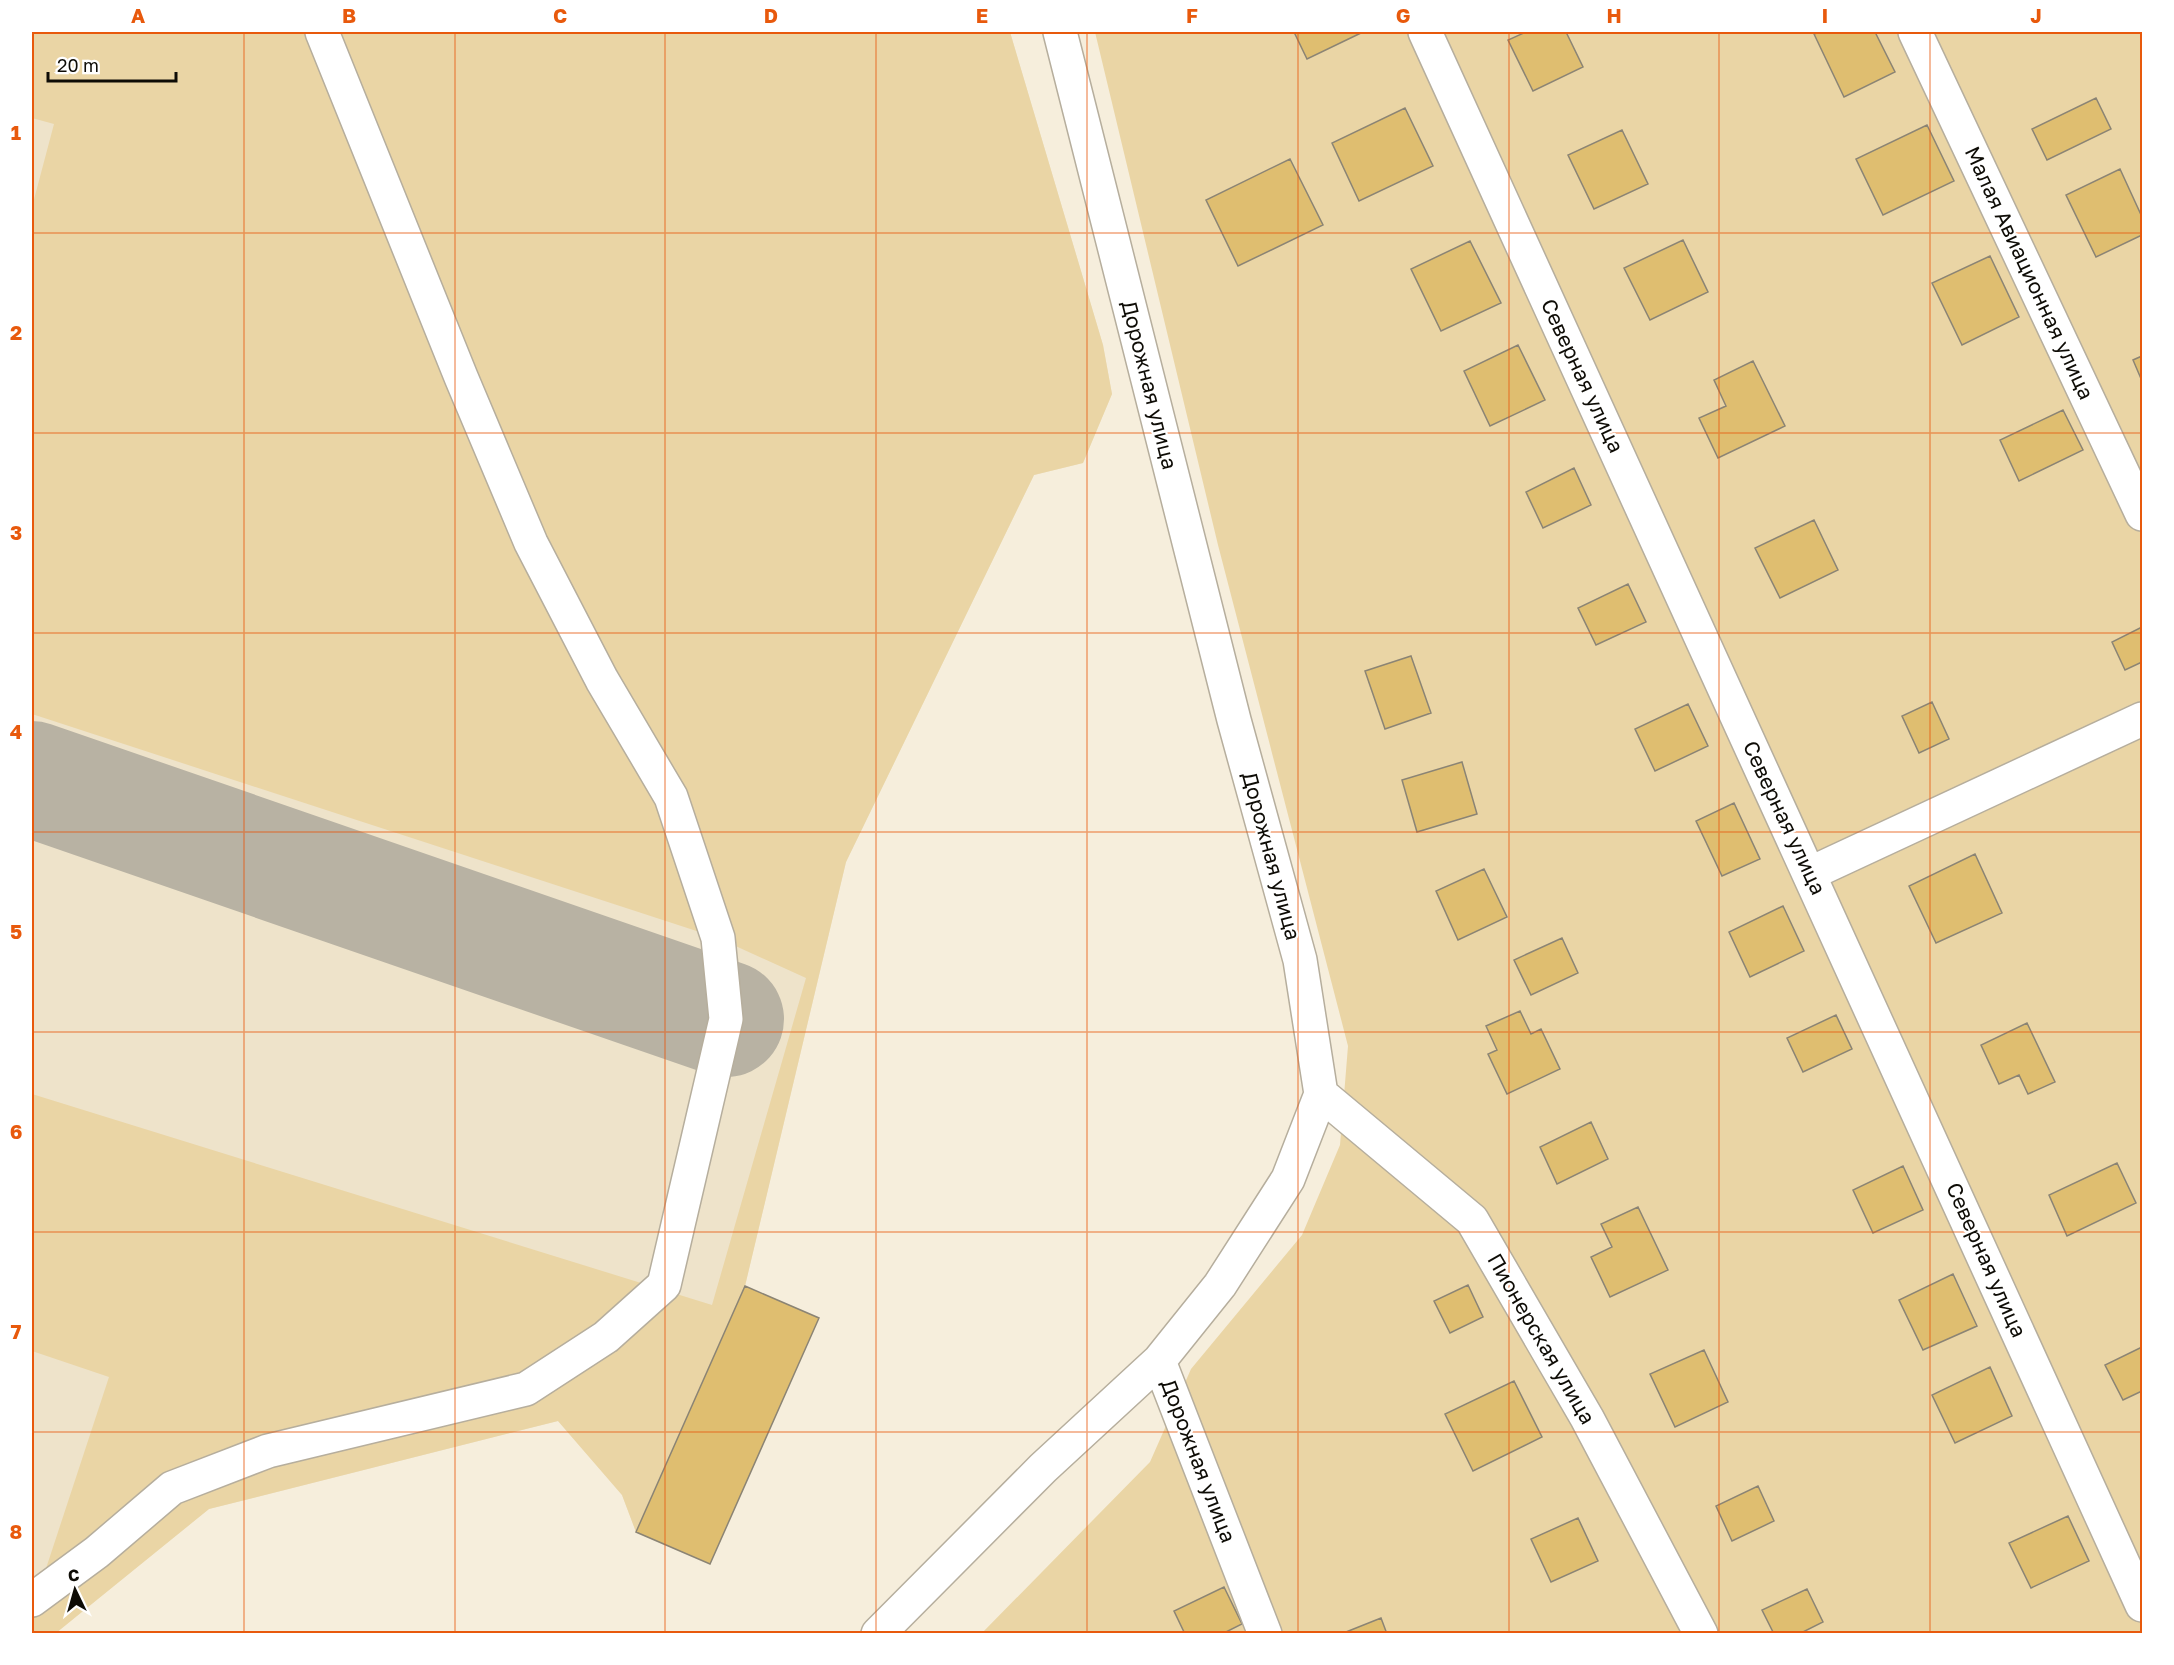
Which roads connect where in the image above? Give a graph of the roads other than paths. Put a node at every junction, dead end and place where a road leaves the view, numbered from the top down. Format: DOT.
graph roads {
  1 [pos="322,32"];
  2 [pos="1060,32"];
  3 [pos="1425,32"];
  4 [pos="1916,32"];
  5 [pos="2142,514"];
  6 [pos="2142,719"];
  7 [pos="1809,874"];
  8 [pos="1321,1094"];
  9 [pos="1159,1361"];
  10 [pos="32,1600"];
  11 [pos="2142,1605"];
  12 [pos="878,1634"];
  13 [pos="1265,1634"];
  14 [pos="1701,1634"];
  1 -- 10 [label="street"];
  2 -- 8 [label="street, Дорожная улица"];
  3 -- 7 [label="street, Северная улица"];
  4 -- 5 [label="street, Малая Авиационная улица"];
  6 -- 7 [label="street"];
  7 -- 11 [label="street, Северная улица"];
  8 -- 9 [label="street, Дорожная улица"];
  8 -- 14 [label="street, Пионерская улица"];
  9 -- 12 [label="street"];
  9 -- 13 [label="street, Дорожная улица"];
}
